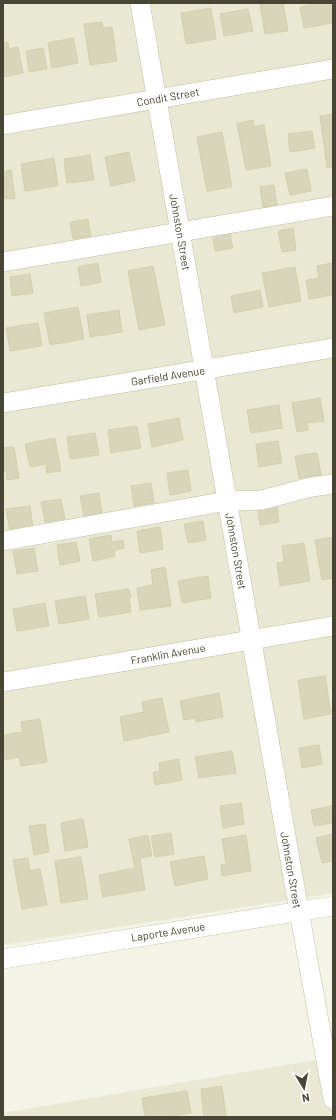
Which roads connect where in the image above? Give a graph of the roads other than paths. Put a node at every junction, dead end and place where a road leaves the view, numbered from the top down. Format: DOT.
graph roads {
  1 [pos="140,3"];
  2 [pos="333,69"];
  3 [pos="157,98"];
  4 [pos="3,124"];
  5 [pos="333,206"];
  6 [pos="180,232"];
  7 [pos="3,262"];
  8 [pos="333,348"];
  9 [pos="204,370"];
  10 [pos="3,404"];
  11 [pos="333,484"];
  12 [pos="227,501"];
  13 [pos="3,541"];
  14 [pos="333,626"];
  15 [pos="251,640"];
  16 [pos="3,682"];
  17 [pos="333,906"];
  18 [pos="298,911"];
  19 [pos="3,959"];
  20 [pos="333,1099"];
  1 -- 3 [label="street, Johnston Street"];
  2 -- 3 [label="street, Condit Street"];
  3 -- 4 [label="street, Condit Street"];
  3 -- 6 [label="street, Johnston Street"];
  5 -- 6 [label="street"];
  6 -- 7 [label="street"];
  6 -- 9 [label="street, Johnston Street"];
  8 -- 9 [label="street, Garfield Avenue"];
  9 -- 10 [label="street, Garfield Avenue"];
  9 -- 12 [label="street, Johnston Street"];
  11 -- 12 [label="street"];
  12 -- 13 [label="street"];
  12 -- 15 [label="street, Johnston Street"];
  14 -- 15 [label="street, Franklin Avenue"];
  15 -- 16 [label="street, Franklin Avenue"];
  15 -- 18 [label="street, Johnston Street"];
  17 -- 18 [label="street, Laporte Avenue"];
  18 -- 19 [label="street, Laporte Avenue"];
  18 -- 20 [label="street, Johnston Street"];
}
